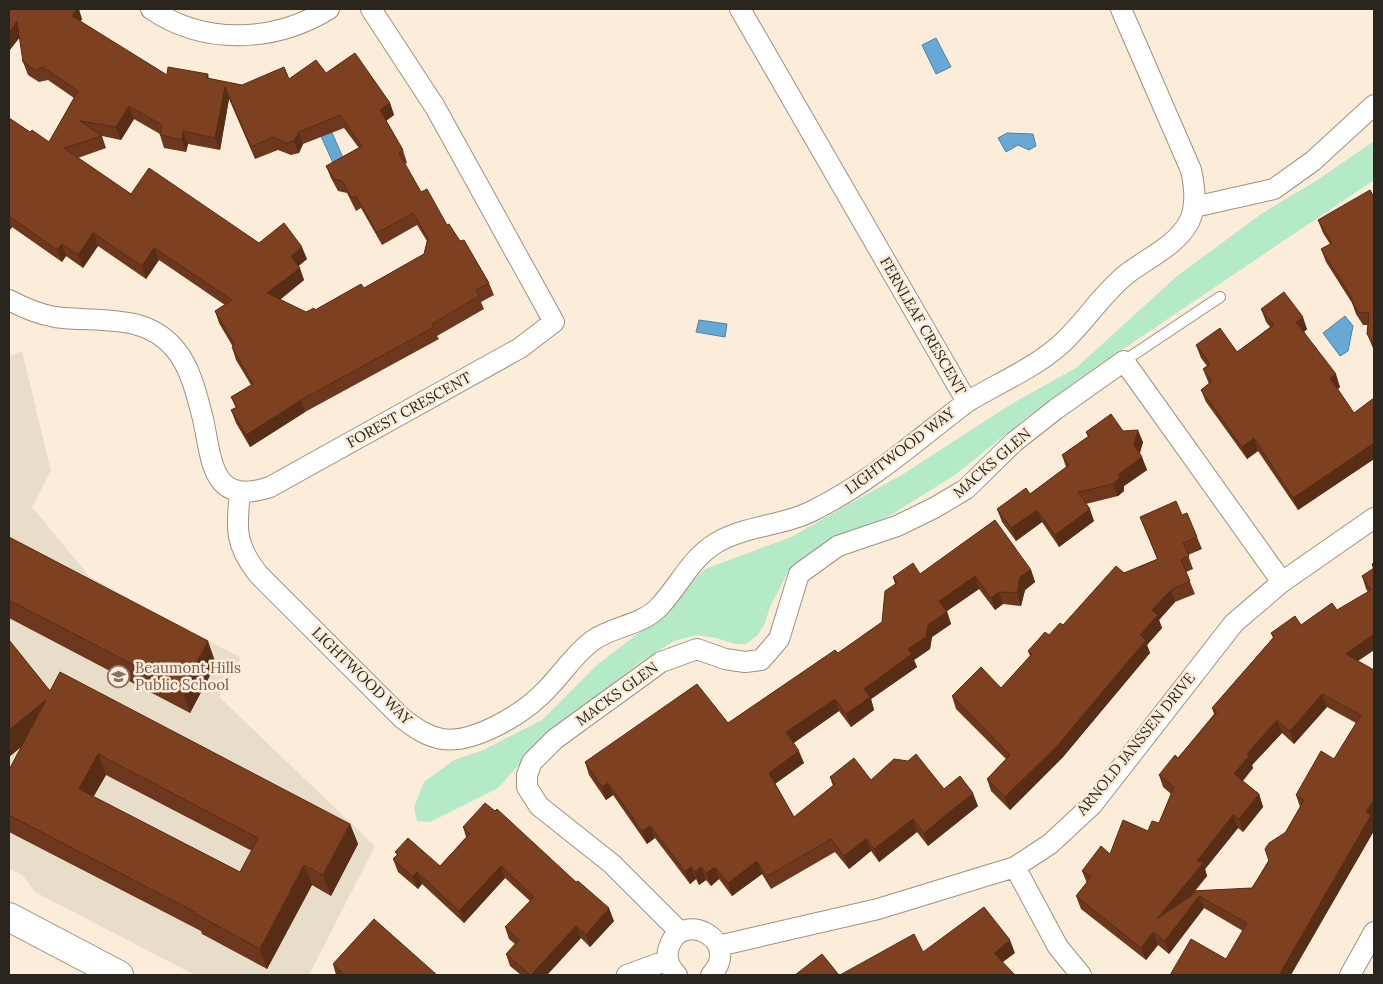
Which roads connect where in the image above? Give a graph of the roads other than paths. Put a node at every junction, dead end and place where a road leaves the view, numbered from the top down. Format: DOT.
graph roads {
  1 [pos="151,9"];
  2 [pos="329,9"];
  3 [pos="371,9"];
  4 [pos="740,9"];
  5 [pos="1121,9"];
  6 [pos="1374,105"];
  7 [pos="1194,207"];
  8 [pos="1220,297"];
  9 [pos="9,300"];
  10 [pos="1124,361"];
  11 [pos="967,402"];
  12 [pos="240,492"];
  13 [pos="1374,518"];
  14 [pos="1282,582"];
  15 [pos="1015,867"];
  16 [pos="9,917"];
  17 [pos="680,932"];
  18 [pos="1374,932"];
  19 [pos="718,946"];
  20 [pos="672,968"];
  21 [pos="119,975"];
  22 [pos="627,975"];
  23 [pos="711,975"];
  24 [pos="1081,975"];
  25 [pos="1350,975"];
  1 -- 2 [label="street"];
  3 -- 12 [label="street, FOREST CRESCENT"];
  4 -- 11 [label="street, FERNLEAF CRESCENT"];
  5 -- 7 [label="street, FERNLEAF CRESCENT"];
  6 -- 7 [label="street"];
  7 -- 11 [label="street, FERNLEAF CRESCENT"];
  8 -- 10 [label="lane, MACKS GLEN"];
  9 -- 12 [label="street"];
  10 -- 14 [label="street"];
  10 -- 17 [label="street, MACKS GLEN"];
  11 -- 12 [label="street, LIGHTWOOD WAY"];
  13 -- 14 [label="street, ARNOLD JANSSEN DRIVE"];
  14 -- 15 [label="street, ARNOLD JANSSEN DRIVE"];
  15 -- 19 [label="street, ARNOLD JANSSEN DRIVE"];
  15 -- 24 [label="street"];
  16 -- 21 [label="street"];
  17 -- 19 [label="street"];
  17 -- 20 [label="street"];
  18 -- 25 [label="street"];
  19 -- 23 [label="street"];
  20 -- 22 [label="street"];
}
